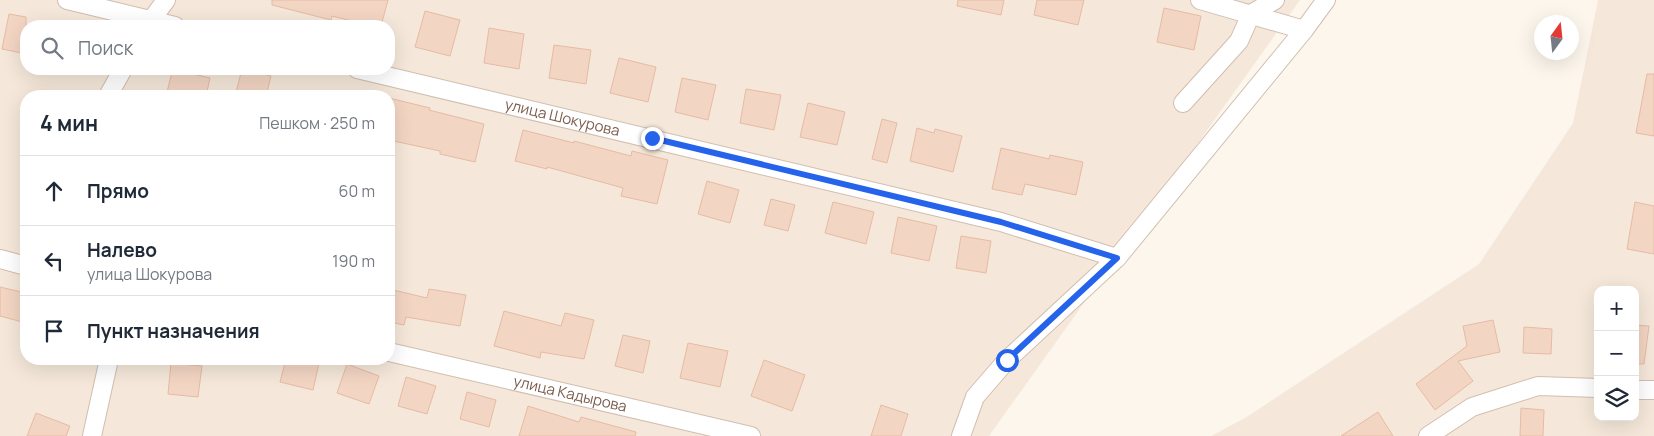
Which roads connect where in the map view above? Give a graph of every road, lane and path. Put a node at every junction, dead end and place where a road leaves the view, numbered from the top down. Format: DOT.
graph roads {
  1 [pos="67,0"];
  2 [pos="166,0"];
  3 [pos="1200,0"];
  4 [pos="1275,0"];
  5 [pos="1326,0"];
  6 [pos="1251,14"];
  7 [pos="138,20"];
  8 [pos="151,20"];
  9 [pos="1304,30"];
  10 [pos="120,75"];
  11 [pos="382,75"];
  12 [pos="112,90"];
  13 [pos="1183,103"];
  14 [pos="1117,258"];
  15 [pos="0,259"];
  16 [pos="20,264"];
  17 [pos="395,353"];
  18 [pos="107,365"];
  19 [pos="1594,388"];
  20 [pos="1639,390"];
  21 [pos="1654,390"];
  22 [pos="92,436"];
  23 [pos="751,436"];
  24 [pos="961,436"];
  25 [pos="1428,436"];
  1 -- 7 [label="street"];
  2 -- 8 [label="street"];
  3 -- 6 [label="street"];
  4 -- 6 [label="street"];
  5 -- 9 [label="street"];
  6 -- 9 [label="street"];
  6 -- 13 [label="street"];
  9 -- 14 [label="street"];
  10 -- 12 [label="street"];
  11 -- 14 [label="street, улица Шокурова"];
  14 -- 24 [label="street"];
  15 -- 16 [label="street"];
  17 -- 23 [label="street, улица Кадырова"];
  18 -- 22 [label="street"];
  19 -- 25 [label="street"];
  20 -- 21 [label="street"];
}
